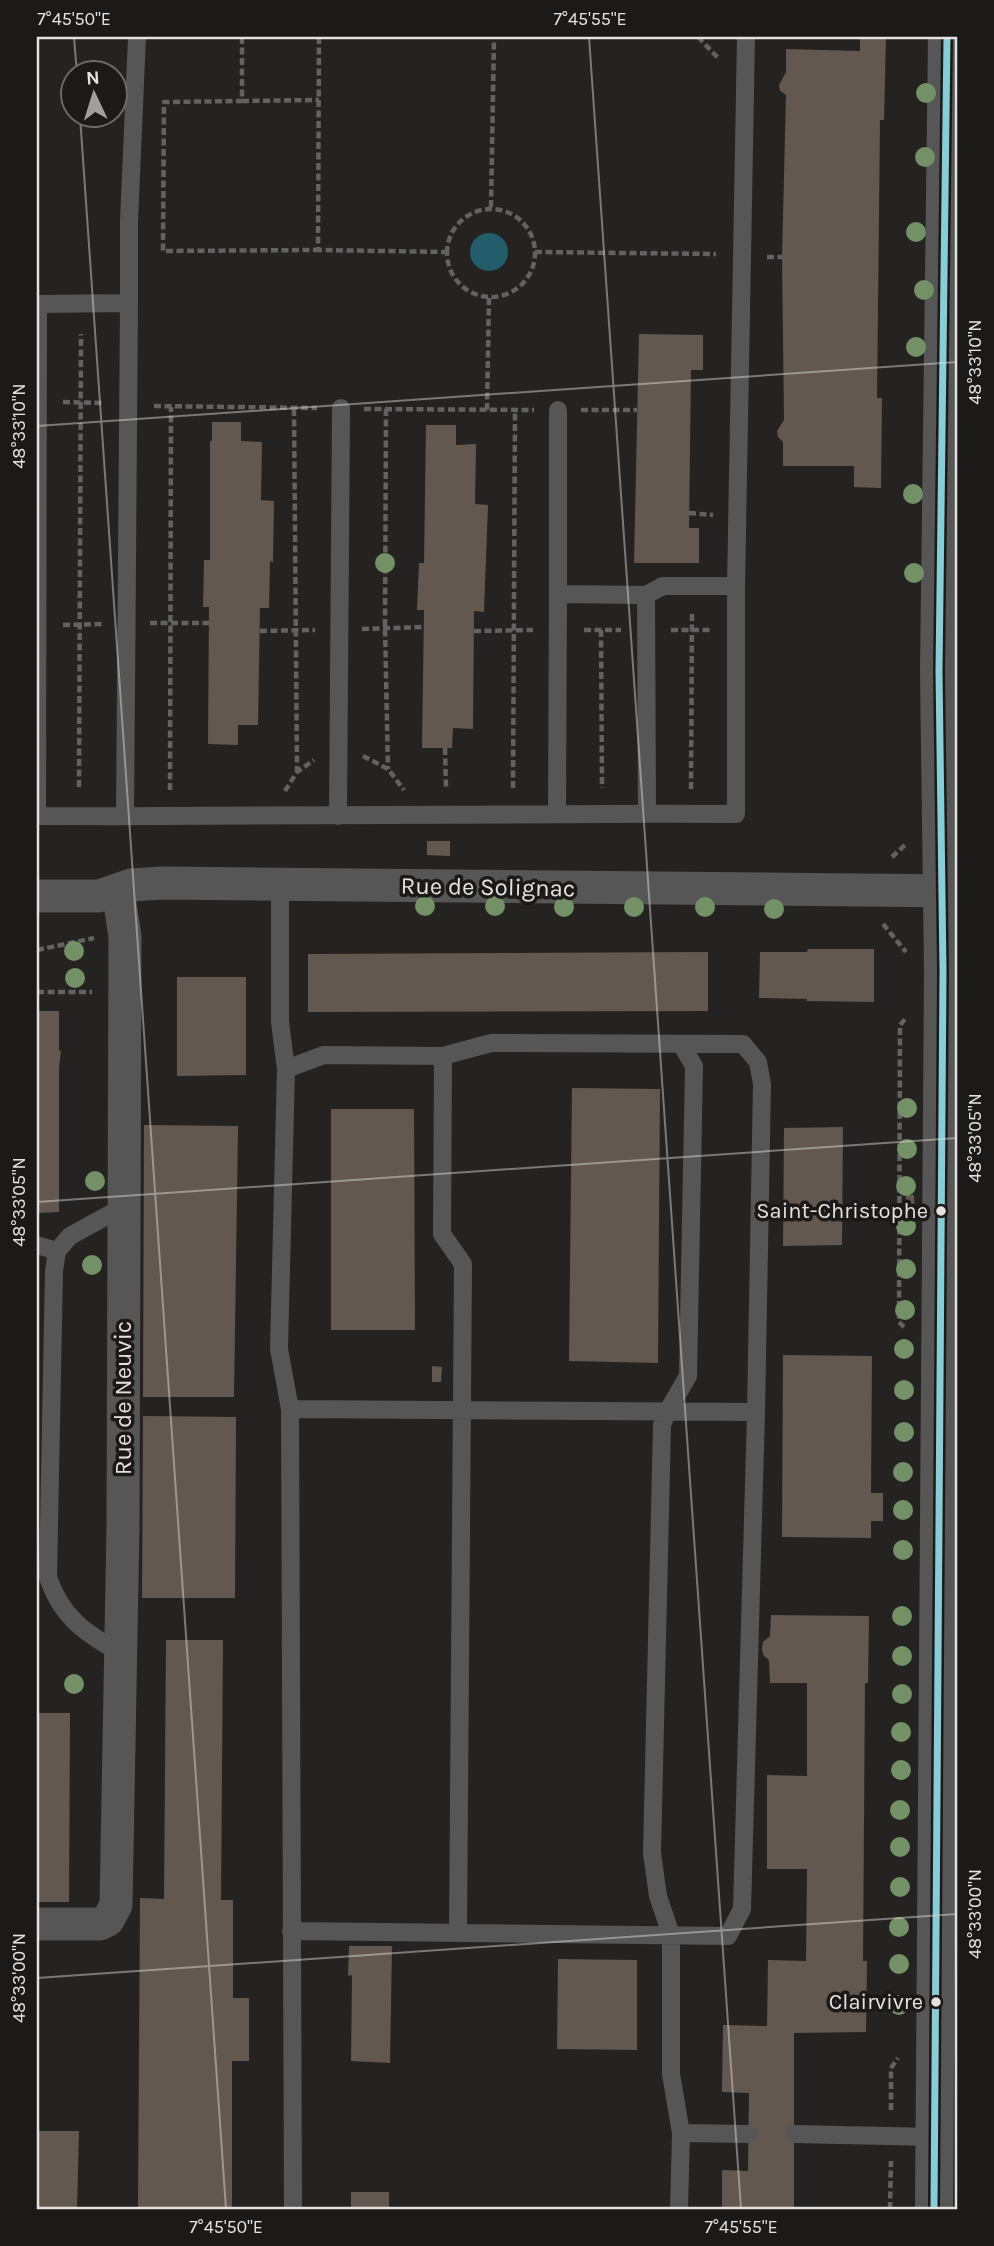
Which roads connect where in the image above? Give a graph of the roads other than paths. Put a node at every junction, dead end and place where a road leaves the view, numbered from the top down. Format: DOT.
graph roads {
  1 [pos="137,37"];
  2 [pos="746,37"];
  3 [pos="947,37"];
  4 [pos="128,303"];
  5 [pos="341,408"];
  6 [pos="558,410"];
  7 [pos="736,586"];
  8 [pos="558,594"];
  9 [pos="646,595"];
  10 [pos="557,814"];
  11 [pos="647,814"];
  12 [pos="125,816"];
  13 [pos="338,816"];
  14 [pos="949,818"];
  15 [pos="280,885"];
  16 [pos="118,890"];
  17 [pos="949,891"];
  18 [pos="37,896"];
  19 [pos="681,1044"];
  20 [pos="443,1056"];
  21 [pos="286,1069"];
  22 [pos="123,1207"];
  23 [pos="37,1245"];
  24 [pos="57,1251"];
  25 [pos="290,1409"];
  26 [pos="463,1410"];
  27 [pos="667,1412"];
  28 [pos="756,1412"];
  29 [pos="121,1653"];
  30 [pos="37,1924"];
  31 [pos="290,1931"];
  32 [pos="458,1933"];
  33 [pos="671,1935"];
  34 [pos="681,2133"];
  35 [pos="748,2134"];
  36 [pos="794,2134"];
  37 [pos="946,2138"];
  38 [pos="293,2209"];
  39 [pos="679,2209"];
  40 [pos="934,2209"];
  1 -- 4 [label="lane"];
  2 -- 7 [label="lane"];
  3 -- 14 [label="street"];
  4 -- 12 [label="lane"];
  4 -- 12 [label="lane"];
  5 -- 13 [label="lane"];
  6 -- 8 [label="lane"];
  7 -- 9 [label="lane"];
  7 -- 11 [label="lane"];
  8 -- 9 [label="lane"];
  8 -- 10 [label="lane"];
  9 -- 11 [label="lane"];
  10 -- 11 [label="lane"];
  10 -- 13 [label="lane"];
  12 -- 13 [label="lane"];
  14 -- 17 [label="street"];
  15 -- 16 [label="street, Rue de Solignac"];
  15 -- 17 [label="street, Rue de Solignac"];
  15 -- 21 [label="lane"];
  16 -- 18 [label="street, Rue de Solignac"];
  16 -- 22 [label="street, Rue de Neuvic"];
  17 -- 37 [label="street"];
  19 -- 20 [label="lane"];
  19 -- 27 [label="lane"];
  19 -- 28 [label="lane"];
  20 -- 21 [label="lane"];
  20 -- 26 [label="lane"];
  21 -- 25 [label="lane"];
  22 -- 24 [label="lane"];
  22 -- 29 [label="street, Rue de Neuvic"];
  23 -- 24 [label="lane"];
  24 -- 29 [label="lane"];
  25 -- 26 [label="lane"];
  25 -- 31 [label="lane"];
  26 -- 27 [label="lane"];
  26 -- 32 [label="lane"];
  27 -- 28 [label="lane"];
  27 -- 33 [label="lane"];
  28 -- 33 [label="lane"];
  29 -- 30 [label="street, Rue de Neuvic"];
  31 -- 32 [label="lane"];
  31 -- 38 [label="lane"];
  32 -- 33 [label="lane"];
  33 -- 34 [label="lane"];
  34 -- 35 [label="lane"];
  34 -- 39 [label="lane"];
  36 -- 37 [label="lane"];
  37 -- 40 [label="street"];
}
